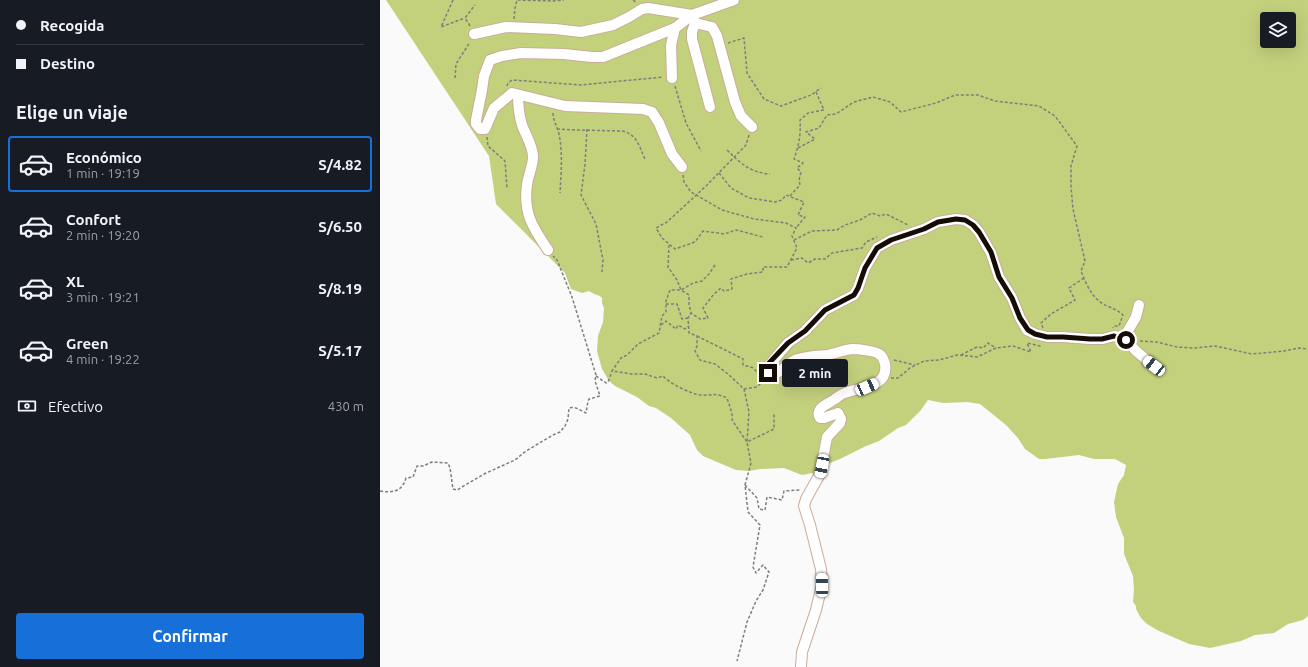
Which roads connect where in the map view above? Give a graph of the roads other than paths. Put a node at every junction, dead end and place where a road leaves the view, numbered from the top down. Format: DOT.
graph roads {
  1 [pos="734,0"];
  2 [pos="694,19"];
  3 [pos="674,28"];
  4 [pos="474,34"];
  5 [pos="672,78"];
  6 [pos="518,95"];
  7 [pos="710,107"];
  8 [pos="752,127"];
  9 [pos="682,167"];
  10 [pos="548,250"];
  11 [pos="1139,305"];
  12 [pos="1126,342"];
  13 [pos="1154,366"];
  14 [pos="802,667"];
  1 -- 2 [label="street"];
  2 -- 3 [label="street"];
  2 -- 4 [label="street"];
  2 -- 7 [label="street"];
  2 -- 8 [label="street"];
  3 -- 5 [label="street"];
  3 -- 6 [label="street"];
  6 -- 9 [label="street"];
  6 -- 10 [label="street"];
  11 -- 12 [label="street"];
  12 -- 13 [label="street"];
  12 -- 14 [label="street"];
}
